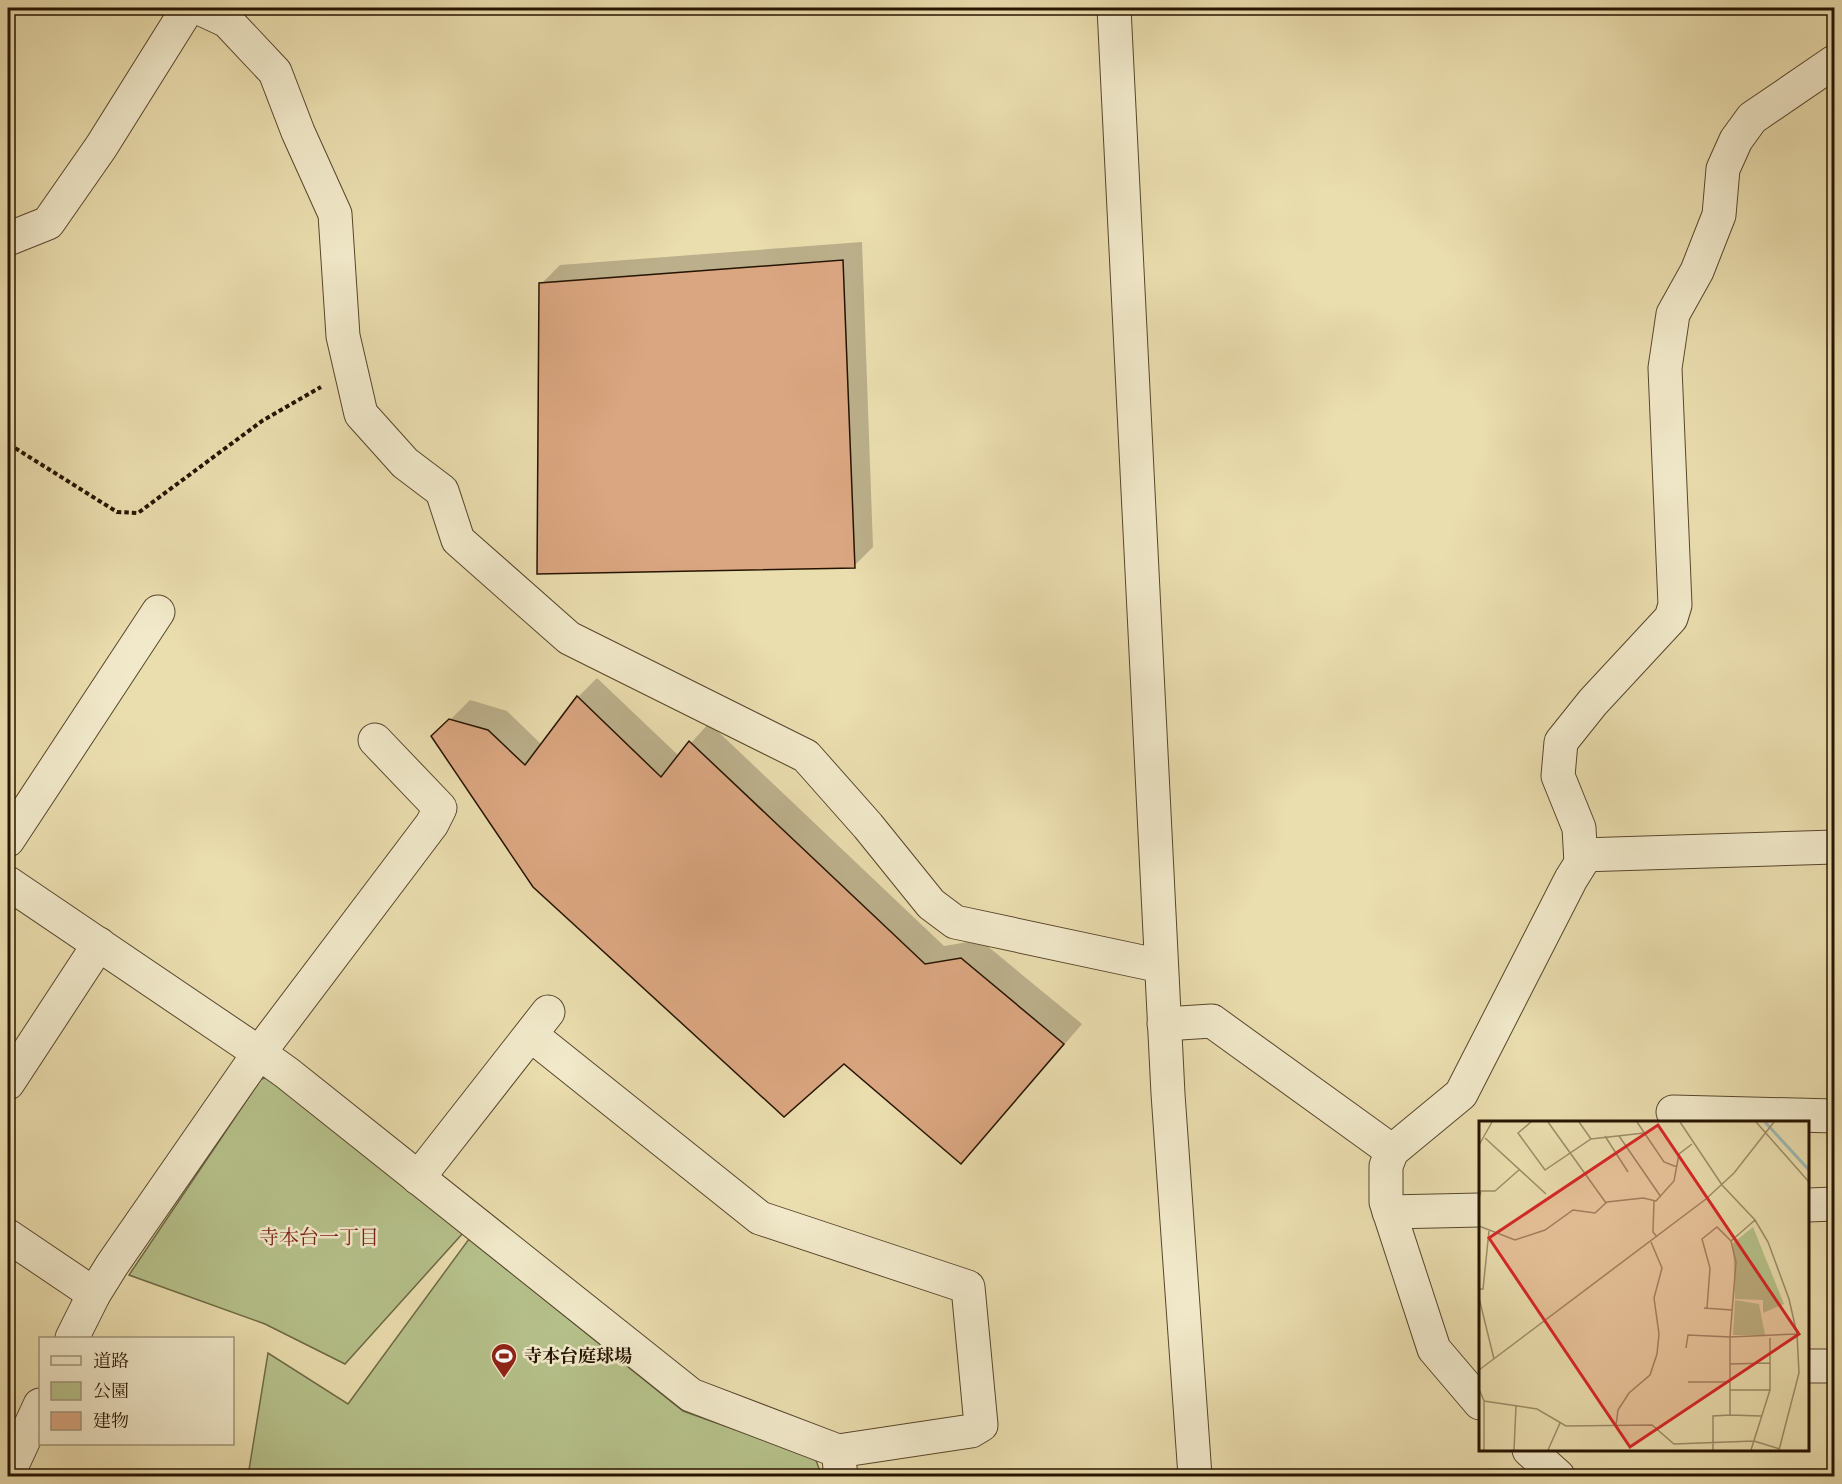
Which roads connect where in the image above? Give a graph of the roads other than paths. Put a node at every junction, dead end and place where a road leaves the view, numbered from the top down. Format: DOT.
graph roads {
  1 [pos="188,8"];
  2 [pos="199,8"];
  3 [pos="1114,8"];
  4 [pos="1834,62"];
  5 [pos="8,239"];
  6 [pos="158,612"];
  7 [pos="375,740"];
  8 [pos="8,840"];
  9 [pos="1834,847"];
  10 [pos="1581,855"];
  11 [pos="8,883"];
  12 [pos="99,945"];
  13 [pos="1161,966"];
  14 [pos="1164,1024"];
  15 [pos="259,1053"];
  16 [pos="8,1083"];
  17 [pos="1673,1112"];
  18 [pos="1834,1116"];
  19 [pos="1795,1119"];
  20 [pos="1392,1151"];
  21 [pos="418,1178"];
  22 [pos="1834,1204"];
  23 [pos="1809,1205"];
  24 [pos="1479,1210"];
  25 [pos="1389,1212"];
  26 [pos="8,1236"];
  27 [pos="93,1294"];
  28 [pos="72,1337"];
  29 [pos="1809,1366"];
  30 [pos="1834,1366"];
  31 [pos="1479,1402"];
  32 [pos="39,1407"];
  33 [pos="1531,1451"];
  34 [pos="839,1464"];
  35 [pos="8,1474"];
  36 [pos="12,1476"];
  37 [pos="1195,1476"];
  38 [pos="1558,1476"];
  1 -- 5 [label="street"];
  2 -- 13 [label="street"];
  3 -- 13 [label="street"];
  4 -- 10 [label="street"];
  6 -- 8 [label="street"];
  7 -- 15 [label="street"];
  9 -- 10 [label="street"];
  10 -- 20 [label="street"];
  11 -- 12 [label="street"];
  12 -- 15 [label="street"];
  12 -- 16 [label="street"];
  13 -- 14 [label="street"];
  14 -- 20 [label="street"];
  14 -- 37 [label="street"];
  15 -- 21 [label="street"];
  15 -- 27 [label="street"];
  17 -- 19 [label="street"];
  18 -- 19 [label="street"];
  20 -- 25 [label="street"];
  21 -- 34 [label="street"];
  21 -- 34 [label="street"];
  22 -- 23 [label="street"];
  24 -- 25 [label="street"];
  25 -- 31 [label="street"];
  26 -- 27 [label="street"];
  27 -- 28 [label="street"];
  29 -- 30 [label="street"];
  32 -- 35 [label="street"];
  33 -- 38 [label="street"];
  35 -- 36 [label="street"];
}
